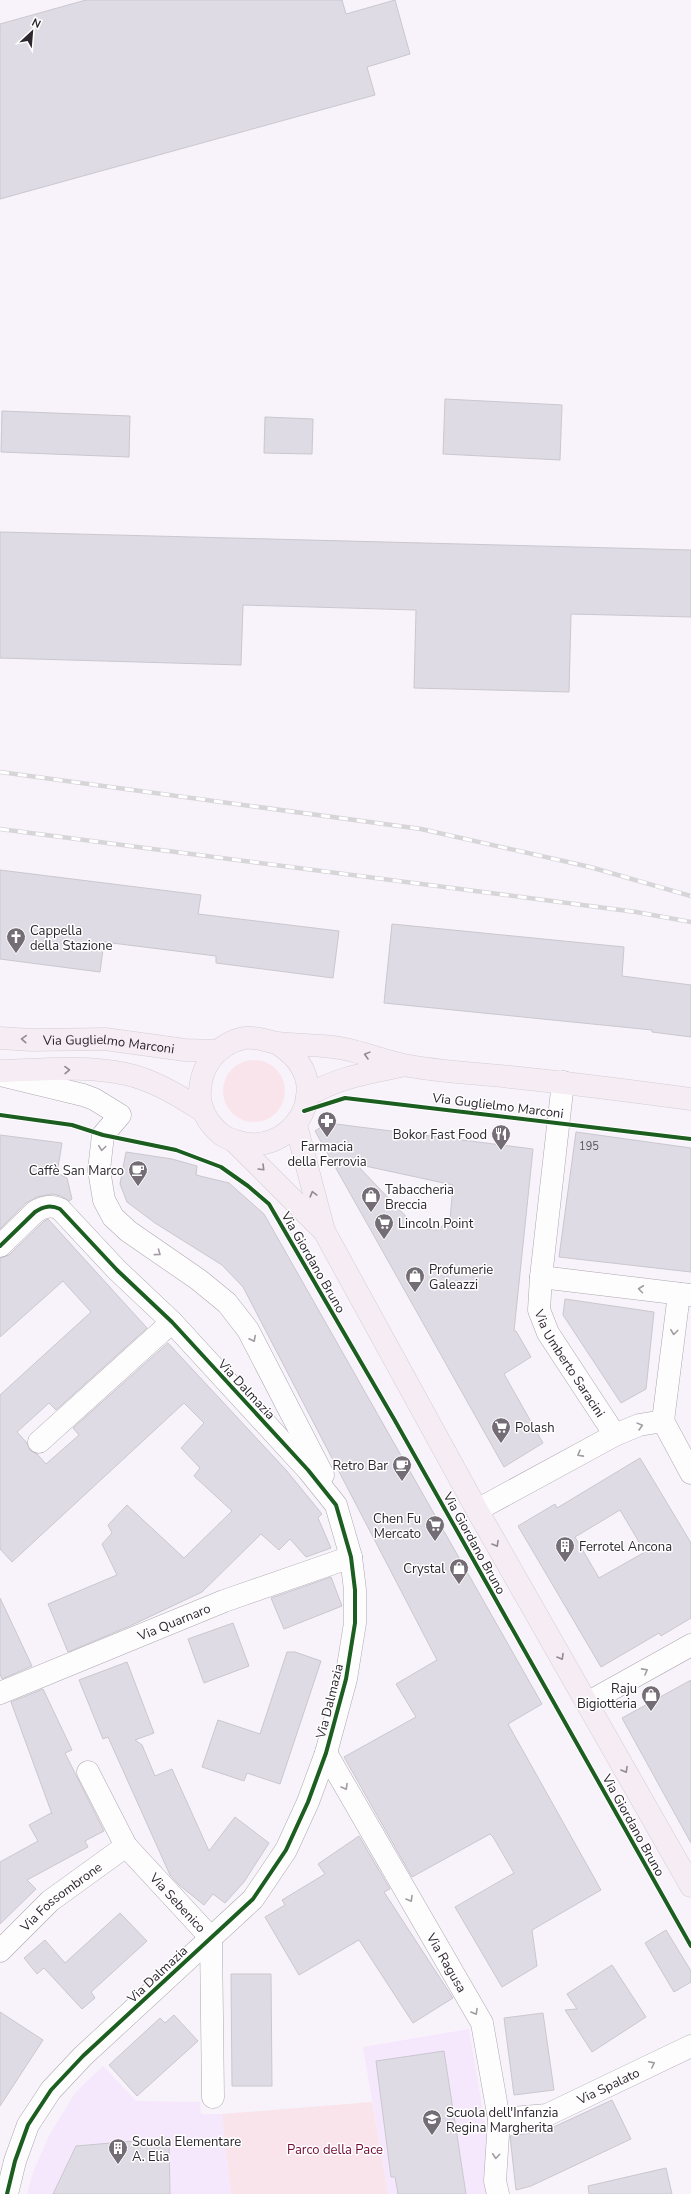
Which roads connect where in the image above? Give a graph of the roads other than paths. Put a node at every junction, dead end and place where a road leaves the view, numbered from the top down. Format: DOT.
graph roads {
  1 [pos="0,1038"];
  2 [pos="277,1043"];
  3 [pos="216,1052"];
  4 [pos="405,1065"];
  5 [pos="0,1071"];
  6 [pos="0,1075"];
  7 [pos="563,1082"];
  8 [pos="307,1096"];
  9 [pos="691,1099"];
  10 [pos="203,1111"];
  11 [pos="296,1125"];
  12 [pos="234,1141"];
  13 [pos="324,1231"];
  14 [pos="0,1246"];
  15 [pos="541,1277"];
  16 [pos="685,1294"];
  17 [pos="172,1322"];
  18 [pos="663,1421"];
  19 [pos="614,1435"];
  20 [pos="39,1442"];
  21 [pos="691,1473"];
  22 [pos="336,1505"];
  23 [pos="477,1510"];
  24 [pos="351,1558"];
  25 [pos="691,1645"];
  26 [pos="0,1693"];
  27 [pos="587,1703"];
  28 [pos="326,1753"];
  29 [pos="88,1772"];
  30 [pos="126,1846"];
  31 [pos="691,1886"];
  32 [pos="211,1938"];
  33 [pos="0,1951"];
  34 [pos="691,2046"];
  35 [pos="213,2097"];
  36 [pos="499,2118"];
  37 [pos="7,2194"];
  38 [pos="498,2194"];
  3 -- 1 [label="main road, Via Guglielmo Marconi, one-way"];
  2 -- 3 [label="main road, Via Guglielmo Marconi"];
  4 -- 2 [label="main road, Via Guglielmo Marconi, one-way"];
  2 -- 8 [label="main road, Via Guglielmo Marconi"];
  3 -- 10 [label="main road, Via Guglielmo Marconi"];
  4 -- 7 [label="main road, Via Guglielmo Marconi"];
  4 -- 8 [label="main road, Via Guglielmo Marconi"];
  5 -- 10 [label="main road, Via Guglielmo Marconi, one-way"];
  6 -- 22 [label="street, Via Dalmazia, one-way"];
  7 -- 9 [label="main road, Via Guglielmo Marconi"];
  7 -- 15 [label="street, Via Umberto Saracini"];
  8 -- 11 [label="main road, Via Guglielmo Marconi"];
  10 -- 12 [label="main road, Via Guglielmo Marconi"];
  11 -- 12 [label="main road, Via Guglielmo Marconi"];
  13 -- 11 [label="main road, Via Giordano Bruno, one-way"];
  12 -- 13 [label="main road, Via Giordano Bruno, one-way"];
  13 -- 23 [label="main road, Via Giordano Bruno"];
  14 -- 17 [label="street, Via Dalmazia"];
  16 -- 15 [label="street, one-way"];
  15 -- 19 [label="street, Via Umberto Saracini"];
  16 -- 18 [label="street, one-way"];
  17 -- 20 [label="street"];
  17 -- 22 [label="street, Via Dalmazia"];
  19 -- 18 [label="street, one-way"];
  18 -- 21 [label="street"];
  19 -- 23 [label="street, Via Giordano Bruno, one-way"];
  22 -- 24 [label="street, Via Dalmazia"];
  23 -- 27 [label="main road, Via Giordano Bruno, one-way"];
  24 -- 26 [label="street, Via Quarnaro"];
  24 -- 28 [label="street, Via Dalmazia"];
  27 -- 25 [label="street, one-way"];
  27 -- 31 [label="main road, Via Giordano Bruno, one-way"];
  28 -- 32 [label="street, Via Dalmazia"];
  28 -- 36 [label="street, Via Ragusa, one-way"];
  29 -- 30 [label="street, Via Sebenico"];
  30 -- 32 [label="street, Via Sebenico"];
  30 -- 33 [label="street, Via Fossombrone"];
  32 -- 35 [label="street, Via Sebenico"];
  32 -- 37 [label="street, Via Dalmazia"];
  36 -- 34 [label="street, Via Spalato, one-way"];
  36 -- 38 [label="street, Via Ragusa, one-way"];
}
